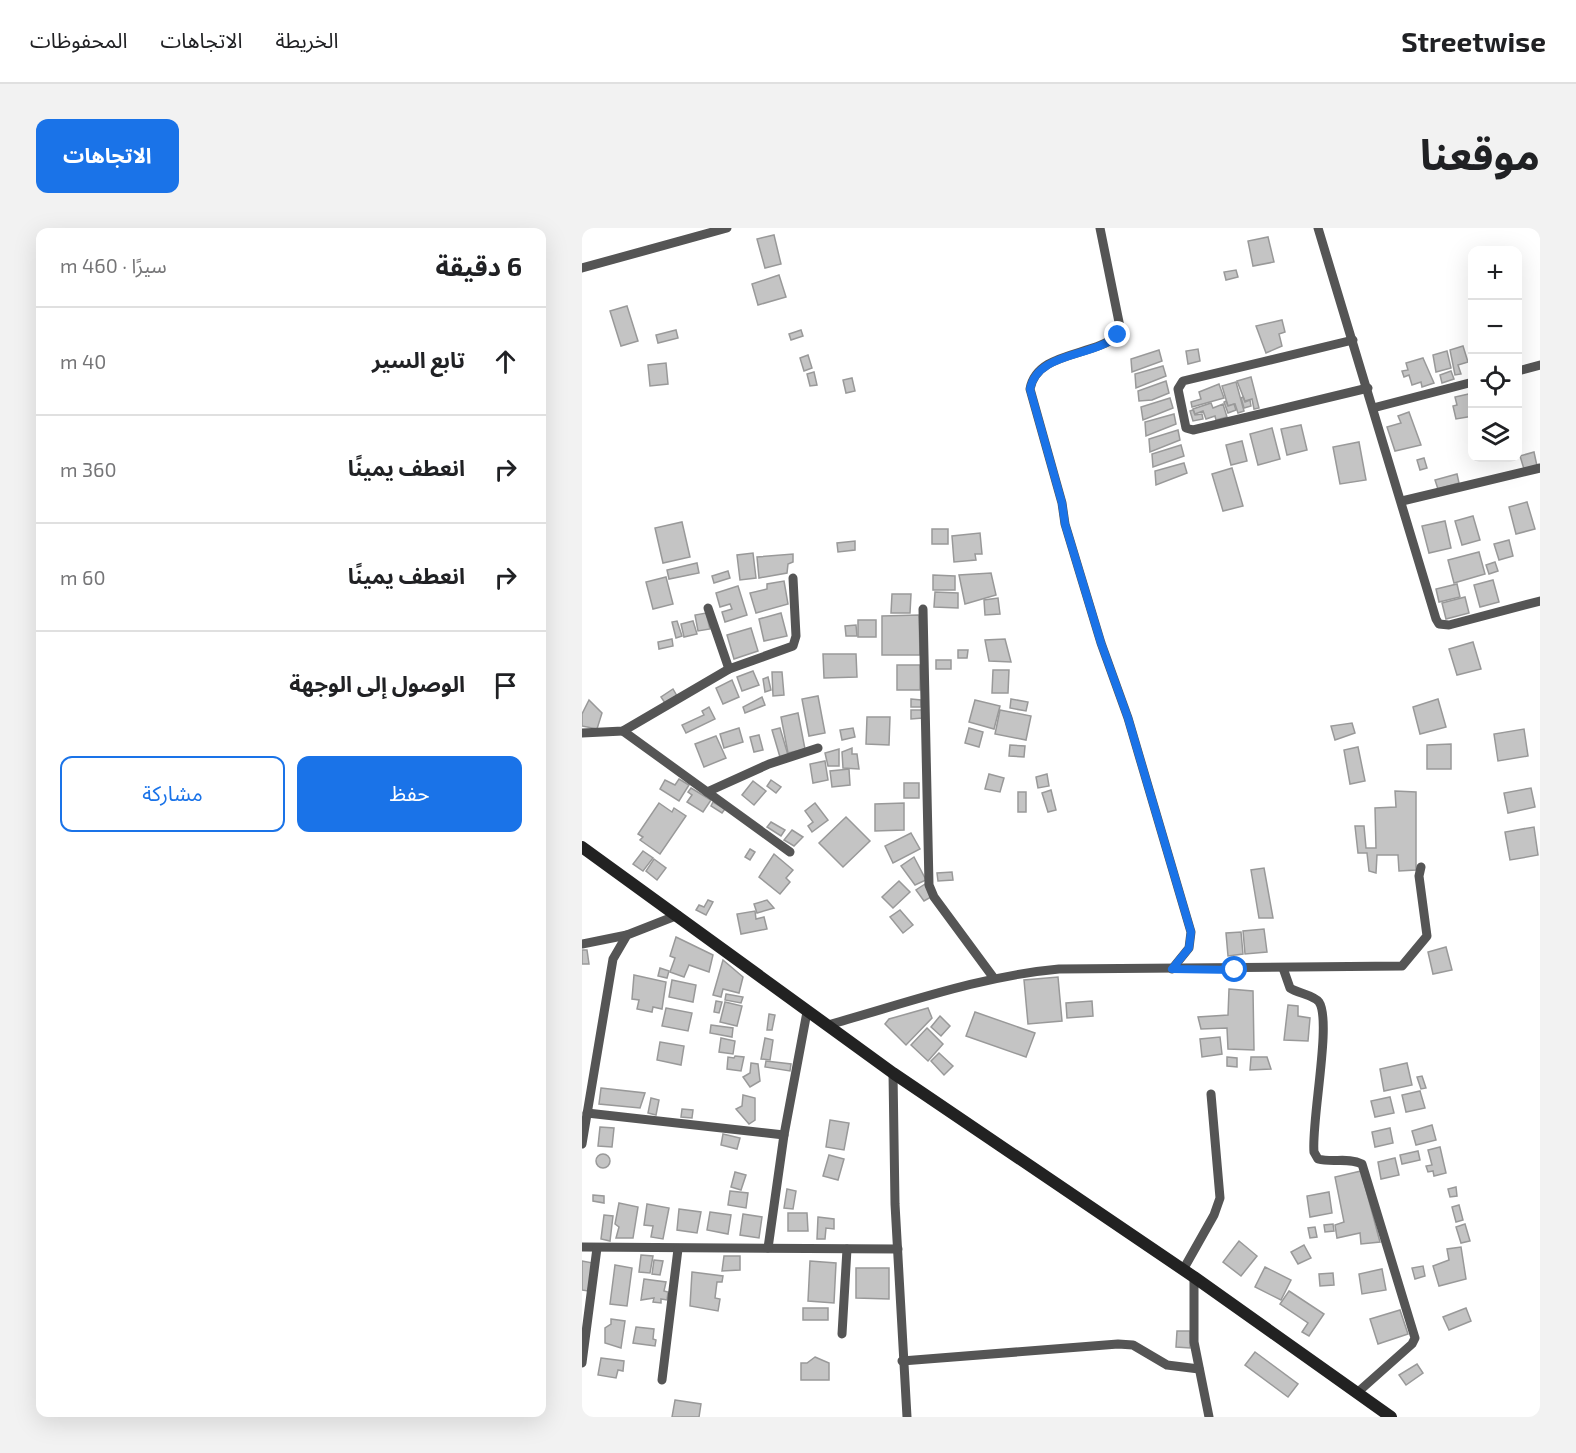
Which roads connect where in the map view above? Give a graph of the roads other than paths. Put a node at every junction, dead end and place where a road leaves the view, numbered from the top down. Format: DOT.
graph roads {
  1 [pos="727,228"];
  2 [pos="1100,228"];
  3 [pos="1318,228"];
  4 [pos="582,268"];
  5 [pos="1353,340"];
  6 [pos="1540,365"];
  7 [pos="1522,370"];
  8 [pos="1468,383"];
  9 [pos="1368,388"];
  10 [pos="1373,408"];
  11 [pos="1540,468"];
  12 [pos="1402,501"];
  13 [pos="793,578"];
  14 [pos="1540,601"];
  15 [pos="708,608"];
  16 [pos="923,609"];
  17 [pos="729,669"];
  18 [pos="622,731"];
  19 [pos="582,733"];
  20 [pos="818,748"];
  21 [pos="707,792"];
  22 [pos="582,847"];
  23 [pos="790,852"];
  24 [pos="1421,867"];
  25 [pos="678,915"];
  26 [pos="627,935"];
  27 [pos="582,944"];
  28 [pos="1283,968"];
  29 [pos="1172,969"];
  30 [pos="993,977"];
  31 [pos="807,1012"];
  32 [pos="828,1025"];
  33 [pos="893,1073"];
  34 [pos="1211,1094"];
  35 [pos="587,1113"];
  36 [pos="784,1135"];
  37 [pos="582,1144"];
  38 [pos="582,1247"];
  39 [pos="597,1248"];
  40 [pos="768,1248"];
  41 [pos="847,1249"];
  42 [pos="678,1250"];
  43 [pos="898,1250"];
  44 [pos="1183,1270"];
  45 [pos="1194,1277"];
  46 [pos="842,1335"];
  47 [pos="902,1361"];
  48 [pos="582,1363"];
  49 [pos="1199,1369"];
  50 [pos="662,1380"];
  51 [pos="1358,1392"];
  52 [pos="906,1417"];
  53 [pos="1209,1417"];
  54 [pos="1391,1417"];
  1 -- 4 [label="street"];
  2 -- 29 [label="street"];
  3 -- 5 [label="street"];
  5 -- 9 [label="street"];
  5 -- 9 [label="street"];
  6 -- 7 [label="street"];
  8 -- 10 [label="street"];
  9 -- 10 [label="street"];
  10 -- 12 [label="street"];
  11 -- 12 [label="street"];
  12 -- 14 [label="street"];
  13 -- 17 [label="street"];
  15 -- 17 [label="street"];
  16 -- 30 [label="street"];
  17 -- 18 [label="street"];
  18 -- 19 [label="street"];
  18 -- 21 [label="street"];
  20 -- 21 [label="street"];
  21 -- 23 [label="street"];
  22 -- 25 [label="street"];
  24 -- 28 [label="street"];
  25 -- 26 [label="street"];
  25 -- 31 [label="street"];
  26 -- 27 [label="street"];
  26 -- 35 [label="street"];
  28 -- 29 [label="street"];
  28 -- 51 [label="street"];
  29 -- 30 [label="street"];
  30 -- 32 [label="street"];
  31 -- 32 [label="street"];
  31 -- 36 [label="street"];
  32 -- 33 [label="street"];
  33 -- 43 [label="street"];
  33 -- 44 [label="street"];
  34 -- 44 [label="street"];
  35 -- 36 [label="street"];
  35 -- 37 [label="street"];
  36 -- 40 [label="street"];
  38 -- 39 [label="street"];
  39 -- 42 [label="street"];
  39 -- 48 [label="street"];
  40 -- 41 [label="street"];
  40 -- 42 [label="street"];
  41 -- 43 [label="street"];
  41 -- 46 [label="street"];
  42 -- 50 [label="street"];
  43 -- 47 [label="street"];
  44 -- 45 [label="street"];
  45 -- 49 [label="street"];
  45 -- 51 [label="street"];
  47 -- 49 [label="street"];
  47 -- 52 [label="street"];
  49 -- 53 [label="street"];
  51 -- 54 [label="street"];
}
